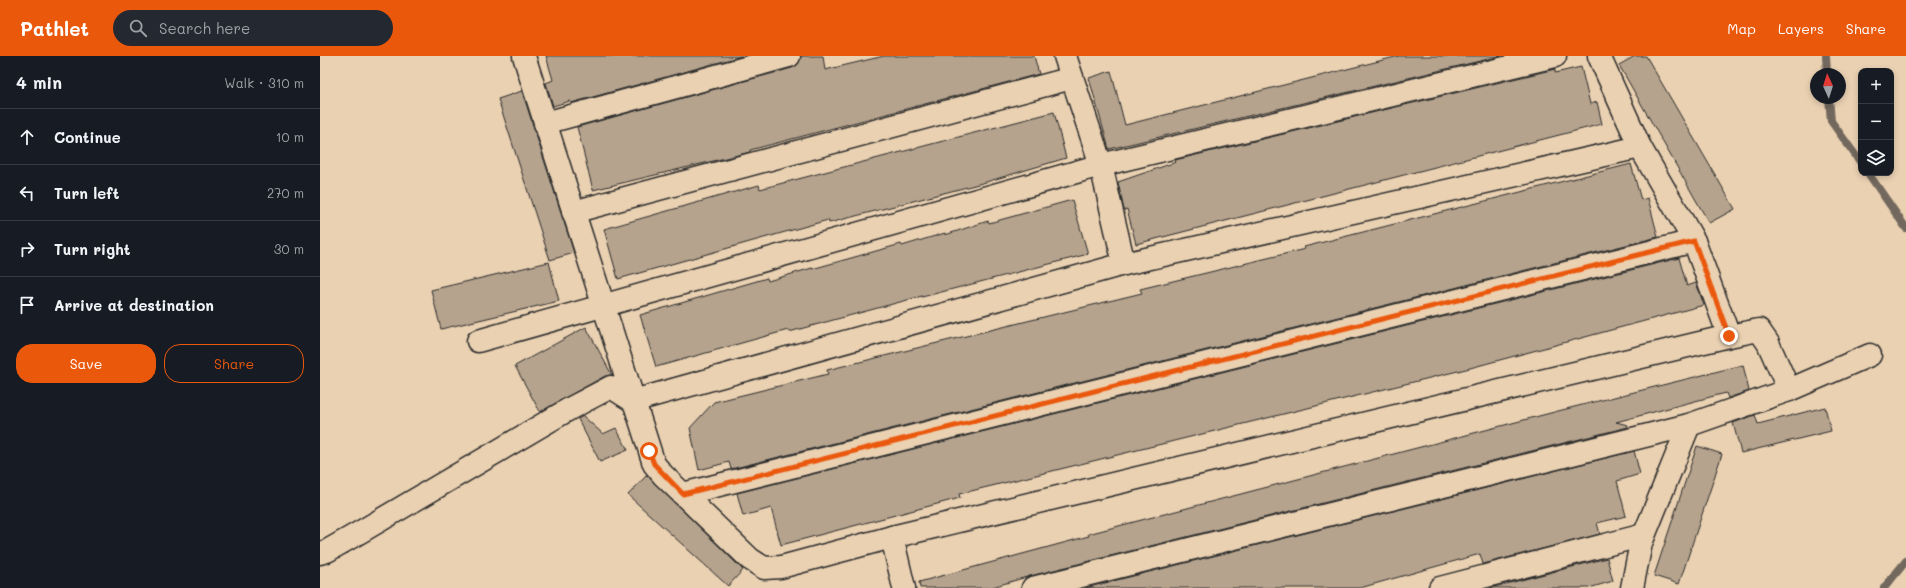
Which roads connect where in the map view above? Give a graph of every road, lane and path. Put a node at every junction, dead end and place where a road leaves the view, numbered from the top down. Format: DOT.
graph roads {
  1 [pos="524,56"];
  2 [pos="789,56"];
  3 [pos="1065,56"];
  4 [pos="1555,56"];
  5 [pos="1599,56"];
  6 [pos="1072,78"];
  7 [pos="545,123"];
  8 [pos="1640,148"];
  9 [pos="1101,165"];
  10 [pos="573,212"];
  11 [pos="1694,241"];
  12 [pos="1124,264"];
  13 [pos="603,305"];
  14 [pos="1729,336"];
  15 [pos="478,340"];
  16 [pos="1870,355"];
  17 [pos="1789,390"];
  18 [pos="633,401"];
  19 [pos="1689,425"];
  20 [pos="683,494"];
  21 [pos="1644,535"];
  22 [pos="892,536"];
  23 [pos="320,553"];
  24 [pos="904,588"];
  25 [pos="1033,588"];
  26 [pos="1440,588"];
  27 [pos="1632,588"];
  1 -- 7 [label="street"];
  2 -- 7 [label="street"];
  3 -- 6 [label="street"];
  4 -- 9 [label="street"];
  5 -- 8 [label="street"];
  6 -- 9 [label="street"];
  6 -- 10 [label="street"];
  7 -- 10 [label="street"];
  8 -- 11 [label="street"];
  8 -- 12 [label="street"];
  9 -- 12 [label="street"];
  9 -- 13 [label="street"];
  10 -- 13 [label="street"];
  11 -- 14 [label="street"];
  11 -- 20 [label="street"];
  12 -- 18 [label="street"];
  13 -- 15 [label="street"];
  13 -- 18 [label="street"];
  14 -- 17 [label="street"];
  14 -- 22 [label="street"];
  16 -- 17 [label="street"];
  17 -- 19 [label="street"];
  18 -- 20 [label="street"];
  18 -- 23 [label="street"];
  19 -- 21 [label="street"];
  19 -- 25 [label="street"];
  20 -- 22 [label="street"];
  21 -- 26 [label="street"];
  21 -- 27 [label="street"];
  22 -- 24 [label="street"];
}
